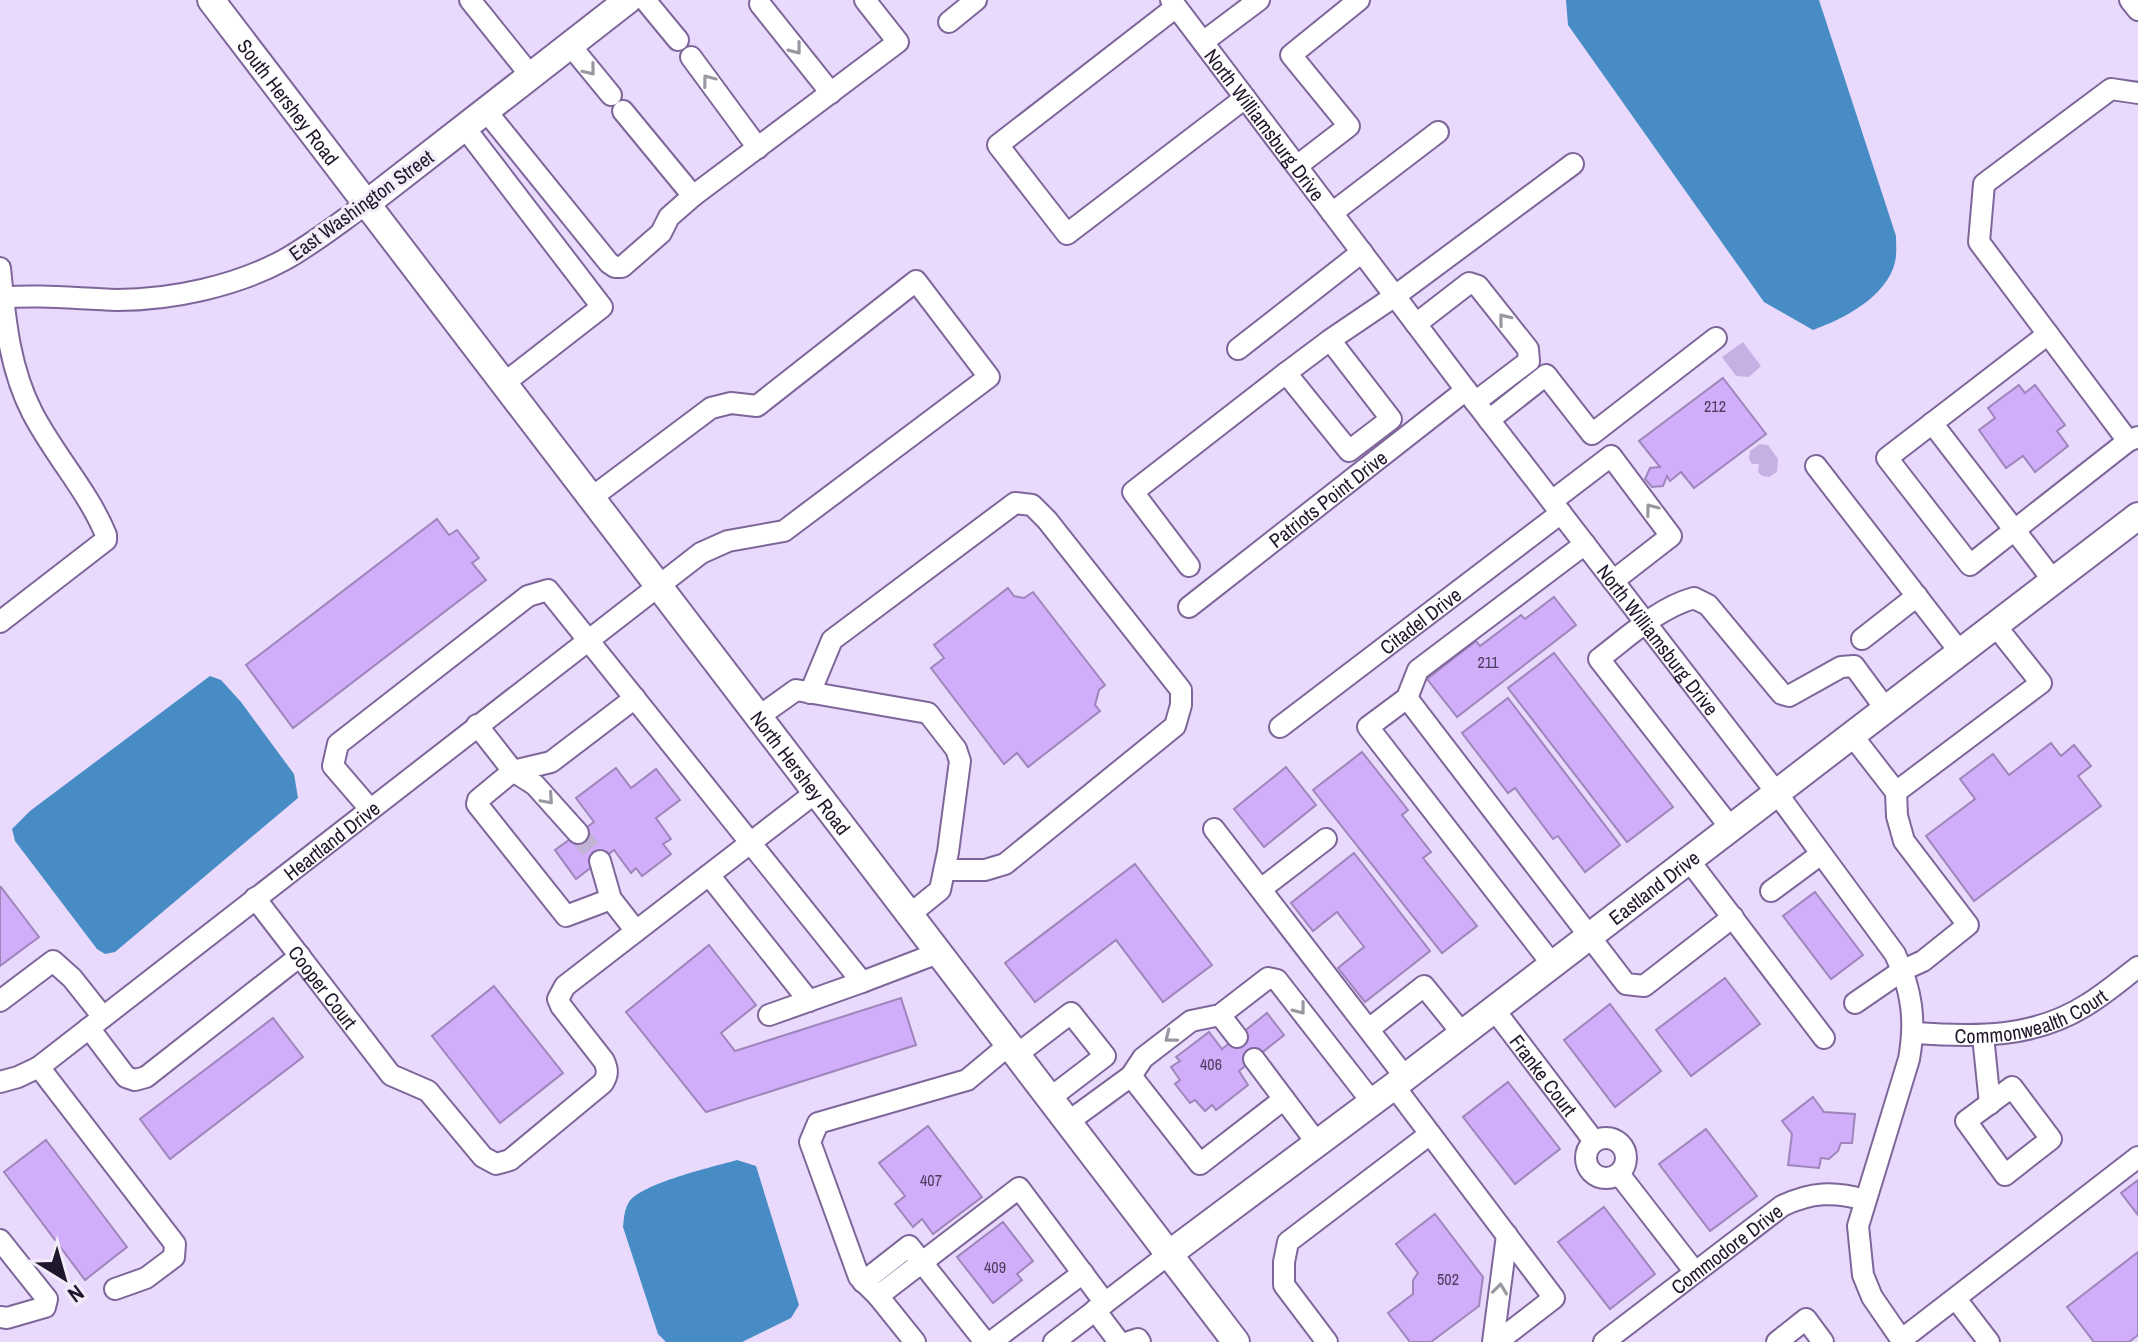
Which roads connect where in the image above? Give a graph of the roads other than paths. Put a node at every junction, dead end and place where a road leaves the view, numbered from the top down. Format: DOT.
graph roads {
  1 [pos="211,0"];
  2 [pos="470,0"];
  3 [pos="628,0"];
  4 [pos="645,0"];
  5 [pos="865,0"];
  6 [pos="976,0"];
  7 [pos="1259,0"];
  8 [pos="1359,0"];
  9 [pos="2130,0"];
  10 [pos="1173,3"];
  11 [pos="760,4"];
  12 [pos="2138,10"];
  13 [pos="949,22"];
  14 [pos="678,40"];
  15 [pos="1203,42"];
  16 [pos="570,45"];
  17 [pos="691,57"];
  18 [pos="531,76"];
  19 [pos="831,93"];
  20 [pos="2138,93"];
  21 [pos="1245,98"];
  22 [pos="486,111"];
  23 [pos="465,128"];
  24 [pos="1438,132"];
  25 [pos="758,148"];
  26 [pos="1573,164"];
  27 [pos="1297,166"];
  28 [pos="693,196"];
  29 [pos="366,204"];
  30 [pos="1332,213"];
  31 [pos="1362,252"];
  32 [pos="0,268"];
  33 [pos="1395,296"];
  34 [pos="2,298"];
  35 [pos="1416,324"];
  36 [pos="2048,334"];
  37 [pos="1716,338"];
  38 [pos="1330,340"];
  39 [pos="1238,349"];
  40 [pos="1286,373"];
  41 [pos="503,384"];
  42 [pos="1471,396"];
  43 [pos="1489,420"];
  44 [pos="1932,423"];
  45 [pos="2133,439"];
  46 [pos="1816,466"];
  47 [pos="591,498"];
  48 [pos="1556,507"];
  49 [pos="2138,516"];
  50 [pos="2015,531"];
  51 [pos="1585,544"];
  52 [pos="1189,566"];
  53 [pos="2053,580"];
  54 [pos="1613,581"];
  55 [pos="657,585"];
  56 [pos="1917,596"];
  57 [pos="1189,607"];
  58 [pos="0,622"];
  59 [pos="1646,623"];
  60 [pos="1995,625"];
  61 [pos="588,639"];
  62 [pos="1862,639"];
  63 [pos="1960,652"];
  64 [pos="810,693"];
  65 [pos="635,698"];
  66 [pos="1407,698"];
  67 [pos="1885,708"];
  68 [pos="758,717"];
  69 [pos="477,725"];
  70 [pos="1280,727"];
  71 [pos="1851,734"];
  72 [pos="513,771"];
  73 [pos="1776,792"];
  74 [pos="1896,792"];
  75 [pos="815,793"];
  76 [pos="370,809"];
  77 [pos="1730,827"];
  78 [pos="1214,829"];
  79 [pos="578,833"];
  80 [pos="1326,839"];
  81 [pos="751,842"];
  82 [pos="1821,854"];
  83 [pos="1688,859"];
  84 [pos="600,861"];
  85 [pos="945,870"];
  86 [pos="709,875"];
  87 [pos="1261,889"];
  88 [pos="1771,891"];
  89 [pos="255,898"];
  90 [pos="611,899"];
  91 [pos="909,915"];
  92 [pos="1733,917"];
  93 [pos="636,931"];
  94 [pos="1589,936"];
  95 [pos="938,953"];
  96 [pos="300,956"];
  97 [pos="1552,964"];
  98 [pos="2138,967"];
  99 [pos="1903,970"];
  100 [pos="862,982"];
  101 [pos="0,1001"];
  102 [pos="809,1001"];
  103 [pos="1855,1003"];
  104 [pos="1493,1008"];
  105 [pos="769,1015"];
  106 [pos="1220,1015"];
  107 [pos="96,1022"];
  108 [pos="1369,1029"];
  109 [pos="1462,1033"];
  110 [pos="1914,1033"];
  111 [pos="1983,1036"];
  112 [pos="1237,1037"];
  113 [pos="1824,1038"];
  114 [pos="1012,1050"];
  115 [pos="1254,1059"];
  116 [pos="39,1067"];
  117 [pos="1131,1076"];
  118 [pos="1399,1081"];
  119 [pos="0,1082"];
  120 [pos="1050,1098"];
  121 [pos="1284,1099"];
  122 [pos="1372,1102"];
  123 [pos="1990,1104"];
  124 [pos="1068,1122"];
  125 [pos="1430,1134"];
  126 [pos="1594,1141"];
  127 [pos="1317,1143"];
  128 [pos="2138,1157"];
  129 [pos="1619,1174"];
  130 [pos="1865,1200"];
  131 [pos="1507,1235"];
  132 [pos="0,1240"];
  133 [pos="1169,1254"];
  134 [pos="922,1263"];
  135 [pos="1695,1272"];
  136 [pos="1083,1273"];
  137 [pos="115,1289"];
  138 [pos="871,1289"];
  139 [pos="1956,1299"];
  140 [pos="1100,1307"];
  141 [pos="0,1317"];
  142 [pos="1902,1341"];
  143 [pos="915,1342"];
  144 [pos="985,1342"];
  145 [pos="991,1342"];
  146 [pos="1054,1342"];
  147 [pos="1119,1342"];
  148 [pos="1129,1342"];
  149 [pos="1140,1342"];
  150 [pos="1236,1342"];
  151 [pos="1327,1342"];
  152 [pos="1495,1342"];
  153 [pos="1604,1342"];
  154 [pos="1777,1342"];
  155 [pos="1823,1342"];
  156 [pos="1989,1342"];
  1 -- 29 [label="main road, South Hershey Road"];
  2 -- 18 [label="street"];
  3 -- 16 [label="main road, East Washington Street"];
  4 -- 14 [label="street"];
  5 -- 19 [label="street"];
  6 -- 13 [label="street"];
  7 -- 15 [label="street"];
  8 -- 27 [label="street"];
  9 -- 12 [label="street"];
  10 -- 15 [label="street, North Williamsburg Drive"];
  10 -- 21 [label="street"];
  11 -- 19 [label="street, one-way"];
  15 -- 21 [label="street, North Williamsburg Drive"];
  16 -- 18 [label="main road, East Washington Street"];
  16 -- 28 [label="street, one-way"];
  25 -- 17 [label="street, one-way"];
  18 -- 22 [label="main road, East Washington Street"];
  19 -- 25 [label="street"];
  20 -- 36 [label="street"];
  21 -- 27 [label="street, North Williamsburg Drive"];
  22 -- 23 [label="main road, East Washington Street"];
  22 -- 28 [label="street"];
  23 -- 29 [label="main road, East Washington Street"];
  23 -- 41 [label="street"];
  24 -- 30 [label="street"];
  25 -- 28 [label="street"];
  26 -- 33 [label="street"];
  27 -- 30 [label="street, North Williamsburg Drive"];
  29 -- 34 [label="street, East Washington Street"];
  29 -- 41 [label="main road, North Hershey Road"];
  30 -- 31 [label="street, North Williamsburg Drive"];
  31 -- 33 [label="street, North Williamsburg Drive"];
  31 -- 39 [label="street"];
  32 -- 34 [label="street"];
  33 -- 35 [label="street, North Williamsburg Drive"];
  33 -- 38 [label="street"];
  34 -- 58 [label="street"];
  35 -- 42 [label="street, North Williamsburg Drive"];
  42 -- 35 [label="street, Patriots Point Drive, one-way"];
  36 -- 44 [label="street"];
  36 -- 45 [label="street"];
  37 -- 43 [label="street"];
  38 -- 40 [label="street"];
  38 -- 40 [label="street"];
  40 -- 52 [label="street"];
  41 -- 47 [label="main road, North Hershey Road"];
  42 -- 43 [label="street, North Williamsburg Drive"];
  42 -- 57 [label="street, Patriots Point Drive"];
  43 -- 48 [label="street, North Williamsburg Drive"];
  44 -- 50 [label="street"];
  44 -- 50 [label="street"];
  45 -- 50 [label="street"];
  46 -- 56 [label="street"];
  47 -- 55 [label="main road, North Hershey Road"];
  47 -- 55 [label="street, Heartland Drive"];
  48 -- 51 [label="street, North Williamsburg Drive"];
  54 -- 48 [label="street, Citadel Drive, one-way"];
  48 -- 70 [label="street, Citadel Drive"];
  49 -- 53 [label="main road, Eastland Drive"];
  50 -- 53 [label="street"];
  51 -- 54 [label="street, North Williamsburg Drive"];
  51 -- 66 [label="street"];
  53 -- 60 [label="main road, Eastland Drive"];
  54 -- 59 [label="street, North Williamsburg Drive"];
  55 -- 61 [label="street, Heartland Drive"];
  55 -- 68 [label="main road, North Hershey Road"];
  56 -- 62 [label="street"];
  56 -- 63 [label="street"];
  59 -- 67 [label="street"];
  59 -- 73 [label="street, North Williamsburg Drive"];
  59 -- 77 [label="street"];
  60 -- 63 [label="main road, Eastland Drive"];
  60 -- 74 [label="street"];
  61 -- 65 [label="street"];
  61 -- 69 [label="street, Heartland Drive"];
  61 -- 76 [label="street"];
  63 -- 67 [label="main road, Eastland Drive"];
  64 -- 68 [label="street"];
  64 -- 85 [label="street"];
  64 -- 85 [label="street"];
  65 -- 72 [label="street"];
  65 -- 81 [label="street"];
  66 -- 94 [label="street"];
  66 -- 97 [label="street"];
  67 -- 71 [label="main road, Eastland Drive"];
  68 -- 75 [label="main road, North Hershey Road"];
  69 -- 72 [label="street"];
  69 -- 76 [label="street, Heartland Drive"];
  71 -- 73 [label="main road, Eastland Drive"];
  71 -- 74 [label="street"];
  72 -- 79 [label="street, one-way"];
  72 -- 90 [label="street"];
  73 -- 77 [label="main road, Eastland Drive"];
  73 -- 82 [label="street, North Williamsburg Drive"];
  74 -- 99 [label="street"];
  75 -- 81 [label="street"];
  75 -- 91 [label="main road, North Hershey Road"];
  76 -- 89 [label="street, Heartland Drive"];
  77 -- 83 [label="main road, Eastland Drive"];
  78 -- 87 [label="street"];
  80 -- 87 [label="street"];
  81 -- 86 [label="street"];
  81 -- 100 [label="street"];
  82 -- 88 [label="street"];
  82 -- 99 [label="street, North Williamsburg Drive"];
  83 -- 92 [label="street"];
  83 -- 94 [label="main road, Eastland Drive"];
  84 -- 90 [label="street"];
  85 -- 91 [label="street"];
  86 -- 93 [label="street"];
  86 -- 102 [label="street"];
  87 -- 108 [label="street"];
  89 -- 96 [label="street, Cooper Court"];
  89 -- 107 [label="street, Heartland Drive"];
  90 -- 93 [label="street"];
  91 -- 95 [label="main road, North Hershey Road"];
  92 -- 94 [label="street"];
  92 -- 113 [label="street"];
  93 -- 96 [label="street, Cooper Court"];
  94 -- 97 [label="main road, Eastland Drive"];
  95 -- 100 [label="street"];
  95 -- 114 [label="main road, North Hershey Road"];
  96 -- 107 [label="street"];
  97 -- 104 [label="main road, Eastland Drive"];
  98 -- 111 [label="street, Commonwealth Court"];
  99 -- 103 [label="street"];
  99 -- 110 [label="street, North Williamsburg Drive"];
  100 -- 102 [label="street"];
  101 -- 107 [label="street"];
  102 -- 105 [label="street"];
  104 -- 109 [label="main road, Eastland Drive"];
  104 -- 126 [label="street, Franke Court"];
  106 -- 112 [label="street"];
  106 -- 117 [label="street, one-way"];
  106 -- 122 [label="street, one-way"];
  107 -- 116 [label="street, Heartland Drive"];
  108 -- 109 [label="street"];
  108 -- 118 [label="street"];
  109 -- 118 [label="main road, Eastland Drive"];
  110 -- 111 [label="street, Commonwealth Court"];
  110 -- 130 [label="street, North Williamsburg Drive"];
  111 -- 123 [label="street"];
  114 -- 120 [label="main road, North Hershey Road"];
  114 -- 120 [label="street"];
  114 -- 138 [label="street"];
  115 -- 121 [label="street"];
  116 -- 119 [label="street, Heartland Drive"];
  116 -- 137 [label="street"];
  117 -- 121 [label="street"];
  117 -- 124 [label="street"];
  118 -- 122 [label="main road, Eastland Drive"];
  118 -- 125 [label="street"];
  120 -- 124 [label="main road, North Hershey Road"];
  121 -- 127 [label="street"];
  122 -- 127 [label="main road, Eastland Drive"];
  124 -- 133 [label="main road, North Hershey Road"];
  125 -- 131 [label="street"];
  125 -- 151 [label="street"];
  126 -- 129 [label="street"];
  126 -- 129 [label="street"];
  127 -- 133 [label="main road, Eastland Drive"];
  128 -- 139 [label="street"];
  129 -- 135 [label="street"];
  130 -- 135 [label="street, Commodore Drive"];
  130 -- 142 [label="street, North Williamsburg Drive"];
  152 -- 131 [label="street, one-way"];
  131 -- 152 [label="street"];
  132 -- 141 [label="street"];
  133 -- 140 [label="street"];
  133 -- 150 [label="main road, North Hershey Road"];
  134 -- 136 [label="street"];
  134 -- 138 [label="street"];
  134 -- 144 [label="street"];
  135 -- 153 [label="street, Commodore Drive"];
  136 -- 140 [label="street"];
  136 -- 145 [label="street"];
  138 -- 143 [label="street"];
  139 -- 142 [label="street"];
  139 -- 156 [label="street"];
  140 -- 146 [label="street"];
  140 -- 147 [label="street"];
  148 -- 149 [label="street"];
  154 -- 155 [label="street"];
}
